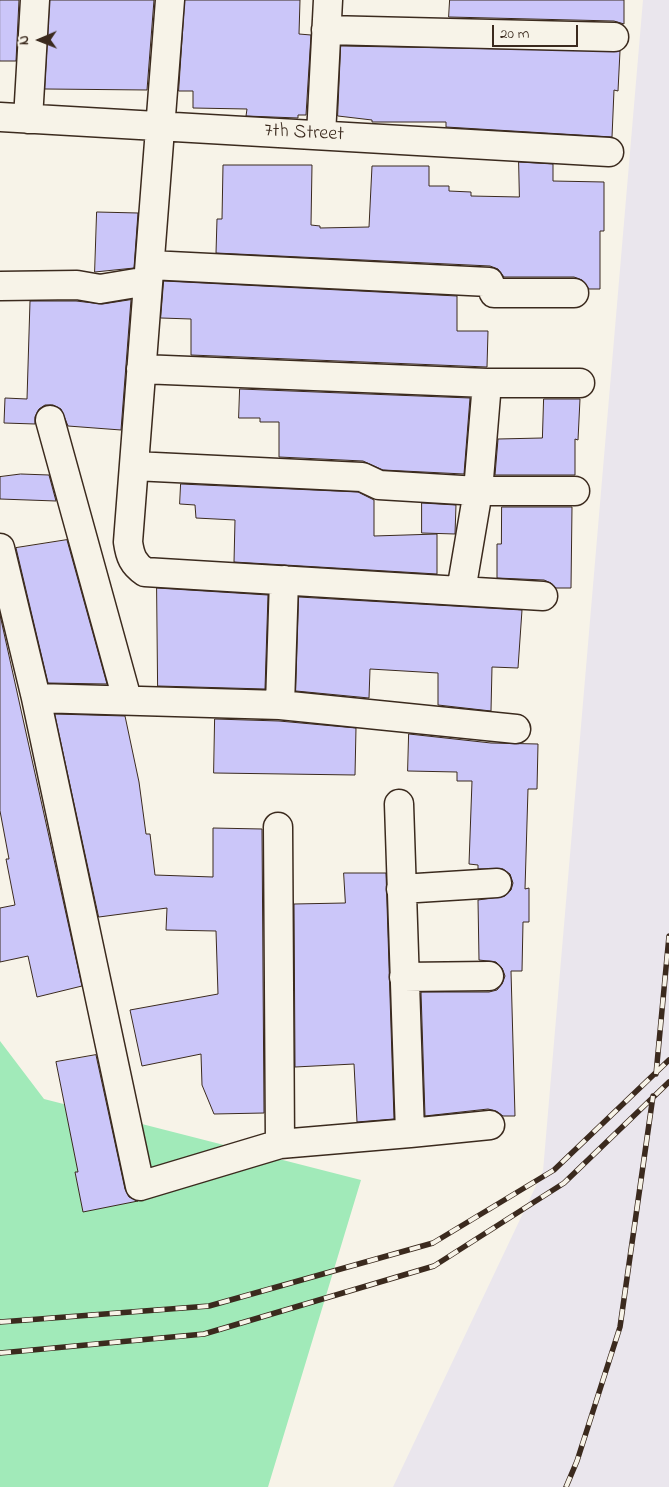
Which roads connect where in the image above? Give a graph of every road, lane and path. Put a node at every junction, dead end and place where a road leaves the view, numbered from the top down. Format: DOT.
graph roads {
  1 [pos="35,0"];
  2 [pos="170,0"];
  3 [pos="328,0"];
  4 [pos="326,30"];
  5 [pos="614,36"];
  6 [pos="0,117"];
  7 [pos="28,119"];
  8 [pos="160,125"];
  9 [pos="321,135"];
  10 [pos="609,152"];
  11 [pos="149,273"];
  12 [pos="0,286"];
  13 [pos="574,294"];
  14 [pos="141,369"];
  15 [pos="580,382"];
  16 [pos="487,383"];
  17 [pos="50,420"];
  18 [pos="134,466"];
  19 [pos="478,491"];
  20 [pos="575,491"];
  21 [pos="0,550"];
  22 [pos="284,580"];
  23 [pos="462,591"];
  24 [pos="542,596"];
  25 [pos="36,698"];
  26 [pos="127,700"];
  27 [pos="280,705"];
  28 [pos="516,729"];
  29 [pos="398,804"];
  30 [pos="278,828"];
  31 [pos="497,883"];
  32 [pos="402,889"];
  33 [pos="489,976"];
  34 [pos="404,978"];
  35 [pos="490,1125"];
  36 [pos="410,1133"];
  37 [pos="280,1144"];
  1 -- 7 [label="street"];
  2 -- 8 [label="street"];
  3 -- 4 [label="street"];
  4 -- 5 [label="street"];
  4 -- 9 [label="street"];
  6 -- 7 [label="street, 7th Street"];
  7 -- 8 [label="street, 7th Street"];
  8 -- 9 [label="street, 7th Street"];
  8 -- 11 [label="street"];
  9 -- 10 [label="street, 7th Street"];
  11 -- 12 [label="street"];
  11 -- 13 [label="street"];
  11 -- 14 [label="street"];
  14 -- 16 [label="street"];
  14 -- 18 [label="street"];
  15 -- 16 [label="street"];
  16 -- 19 [label="street"];
  17 -- 26 [label="street"];
  18 -- 19 [label="street"];
  18 -- 22 [label="street"];
  19 -- 20 [label="street"];
  19 -- 23 [label="street"];
  21 -- 25 [label="street"];
  22 -- 23 [label="street"];
  22 -- 27 [label="street"];
  23 -- 24 [label="street"];
  25 -- 26 [label="street"];
  25 -- 37 [label="street"];
  26 -- 27 [label="street"];
  27 -- 28 [label="street"];
  29 -- 32 [label="street"];
  30 -- 37 [label="street"];
  31 -- 32 [label="street"];
  32 -- 34 [label="street"];
  33 -- 34 [label="street"];
  34 -- 36 [label="street"];
  35 -- 36 [label="street"];
  36 -- 37 [label="street"];
}
